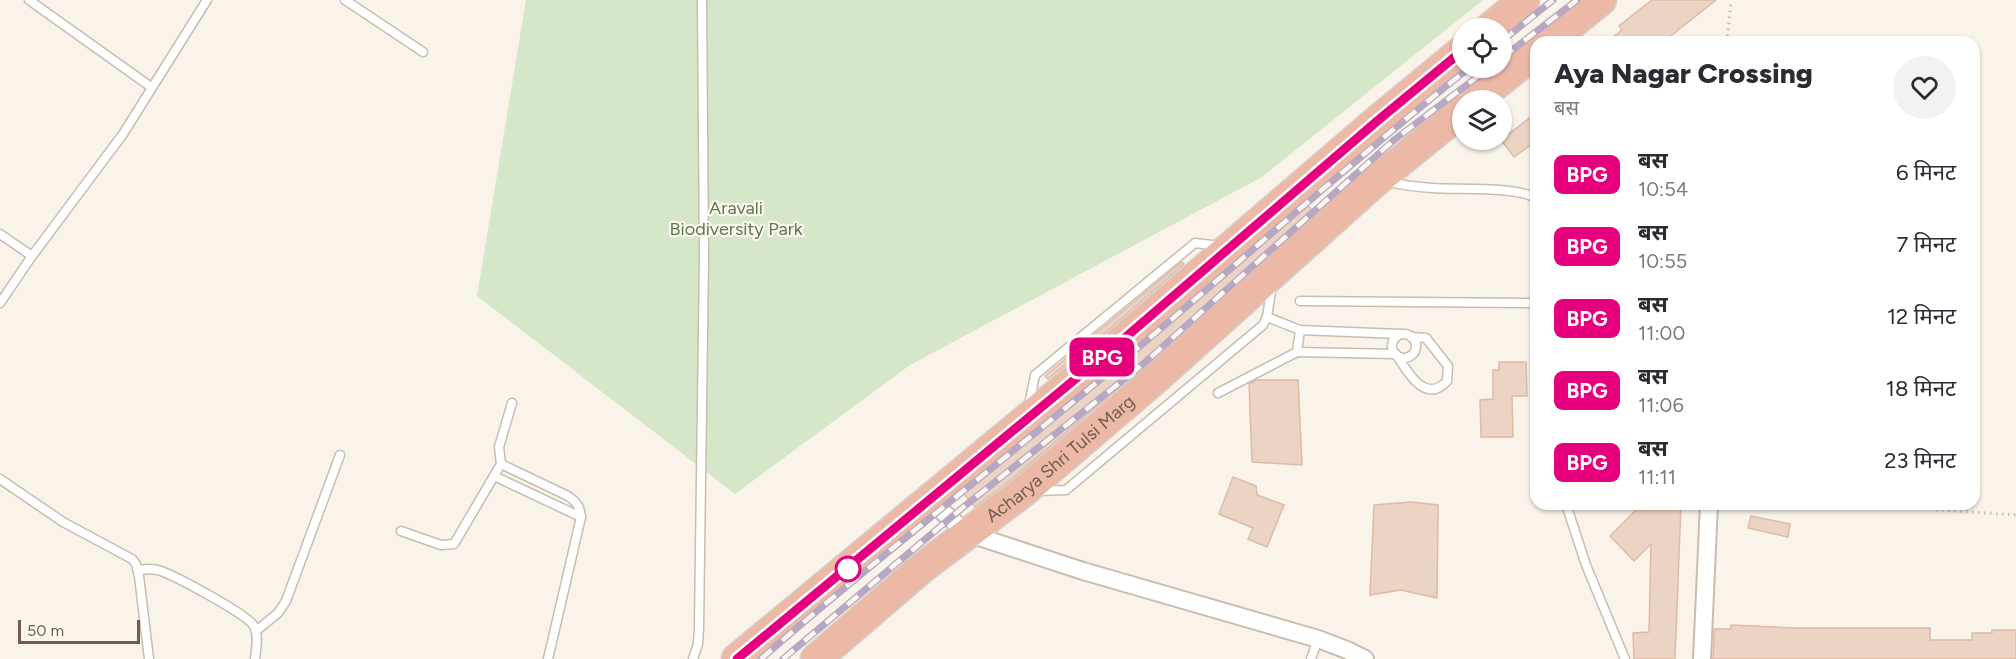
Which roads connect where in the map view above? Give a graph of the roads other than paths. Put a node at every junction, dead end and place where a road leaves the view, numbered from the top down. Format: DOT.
graph roads {
  1 [pos="29,0"];
  2 [pos="207,0"];
  3 [pos="345,0"];
  4 [pos="702,0"];
  5 [pos="1524,0"];
  6 [pos="1601,0"];
  7 [pos="1502,18"];
  8 [pos="1556,36"];
  9 [pos="423,52"];
  10 [pos="1530,57"];
  11 [pos="1452,59"];
  12 [pos="152,87"];
  13 [pos="1488,90"];
  14 [pos="1452,119"];
  15 [pos="1377,180"];
  16 [pos="1530,196"];
  17 [pos="0,234"];
  18 [pos="32,256"];
  19 [pos="1274,273"];
  20 [pos="1300,301"];
  21 [pos="0,303"];
  22 [pos="1530,303"];
  23 [pos="1267,317"];
  24 [pos="1300,330"];
  25 [pos="1400,334"];
  26 [pos="1412,337"];
  27 [pos="1297,352"];
  28 [pos="1395,354"];
  29 [pos="1218,393"];
  30 [pos="512,403"];
  31 [pos="340,455"];
  32 [pos="501,464"];
  33 [pos="494,476"];
  34 [pos="0,479"];
  35 [pos="1023,492"];
  36 [pos="929,500"];
  37 [pos="1568,510"];
  38 [pos="1709,510"];
  39 [pos="581,517"];
  40 [pos="401,531"];
  41 [pos="967,532"];
  42 [pos="138,570"];
  43 [pos="256,632"];
  44 [pos="1318,639"];
  45 [pos="149,659"];
  46 [pos="255,659"];
  47 [pos="548,659"];
  48 [pos="693,659"];
  49 [pos="737,659"];
  50 [pos="816,659"];
  51 [pos="1311,659"];
  52 [pos="1365,659"];
  53 [pos="1625,659"];
  54 [pos="1702,659"];
  1 -- 12 [label="lane"];
  2 -- 12 [label="lane"];
  3 -- 9 [label="lane"];
  4 -- 48 [label="lane"];
  5 -- 7 [label="highway"];
  6 -- 8 [label="highway"];
  10 -- 13 [label="highway"];
  11 -- 36 [label="highway"];
  12 -- 18 [label="lane"];
  14 -- 15 [label="highway, Acharya Shri Tulsi Marg"];
  15 -- 16 [label="lane"];
  15 -- 19 [label="highway, Acharya Shri Tulsi Marg"];
  17 -- 18 [label="lane"];
  18 -- 21 [label="lane"];
  19 -- 23 [label="lane"];
  19 -- 35 [label="highway, Acharya Shri Tulsi Marg"];
  20 -- 22 [label="lane"];
  23 -- 24 [label="lane"];
  23 -- 35 [label="lane"];
  24 -- 25 [label="lane"];
  24 -- 27 [label="lane"];
  25 -- 26 [label="lane"];
  25 -- 28 [label="lane"];
  26 -- 28 [label="lane"];
  26 -- 28 [label="lane"];
  27 -- 28 [label="lane"];
  27 -- 29 [label="lane"];
  30 -- 32 [label="lane"];
  31 -- 43 [label="lane"];
  32 -- 33 [label="lane"];
  32 -- 39 [label="lane"];
  33 -- 39 [label="lane"];
  33 -- 40 [label="lane"];
  34 -- 42 [label="lane"];
  35 -- 41 [label="highway, Acharya Shri Tulsi Marg"];
  36 -- 41 [label="street"];
  36 -- 49 [label="highway"];
  37 -- 53 [label="lane"];
  38 -- 54 [label="street"];
  39 -- 47 [label="lane"];
  41 -- 44 [label="street"];
  41 -- 50 [label="highway, Acharya Shri Tulsi Marg"];
  42 -- 43 [label="lane"];
  42 -- 45 [label="lane"];
  43 -- 46 [label="lane"];
  44 -- 51 [label="lane"];
  44 -- 52 [label="street"];
}
